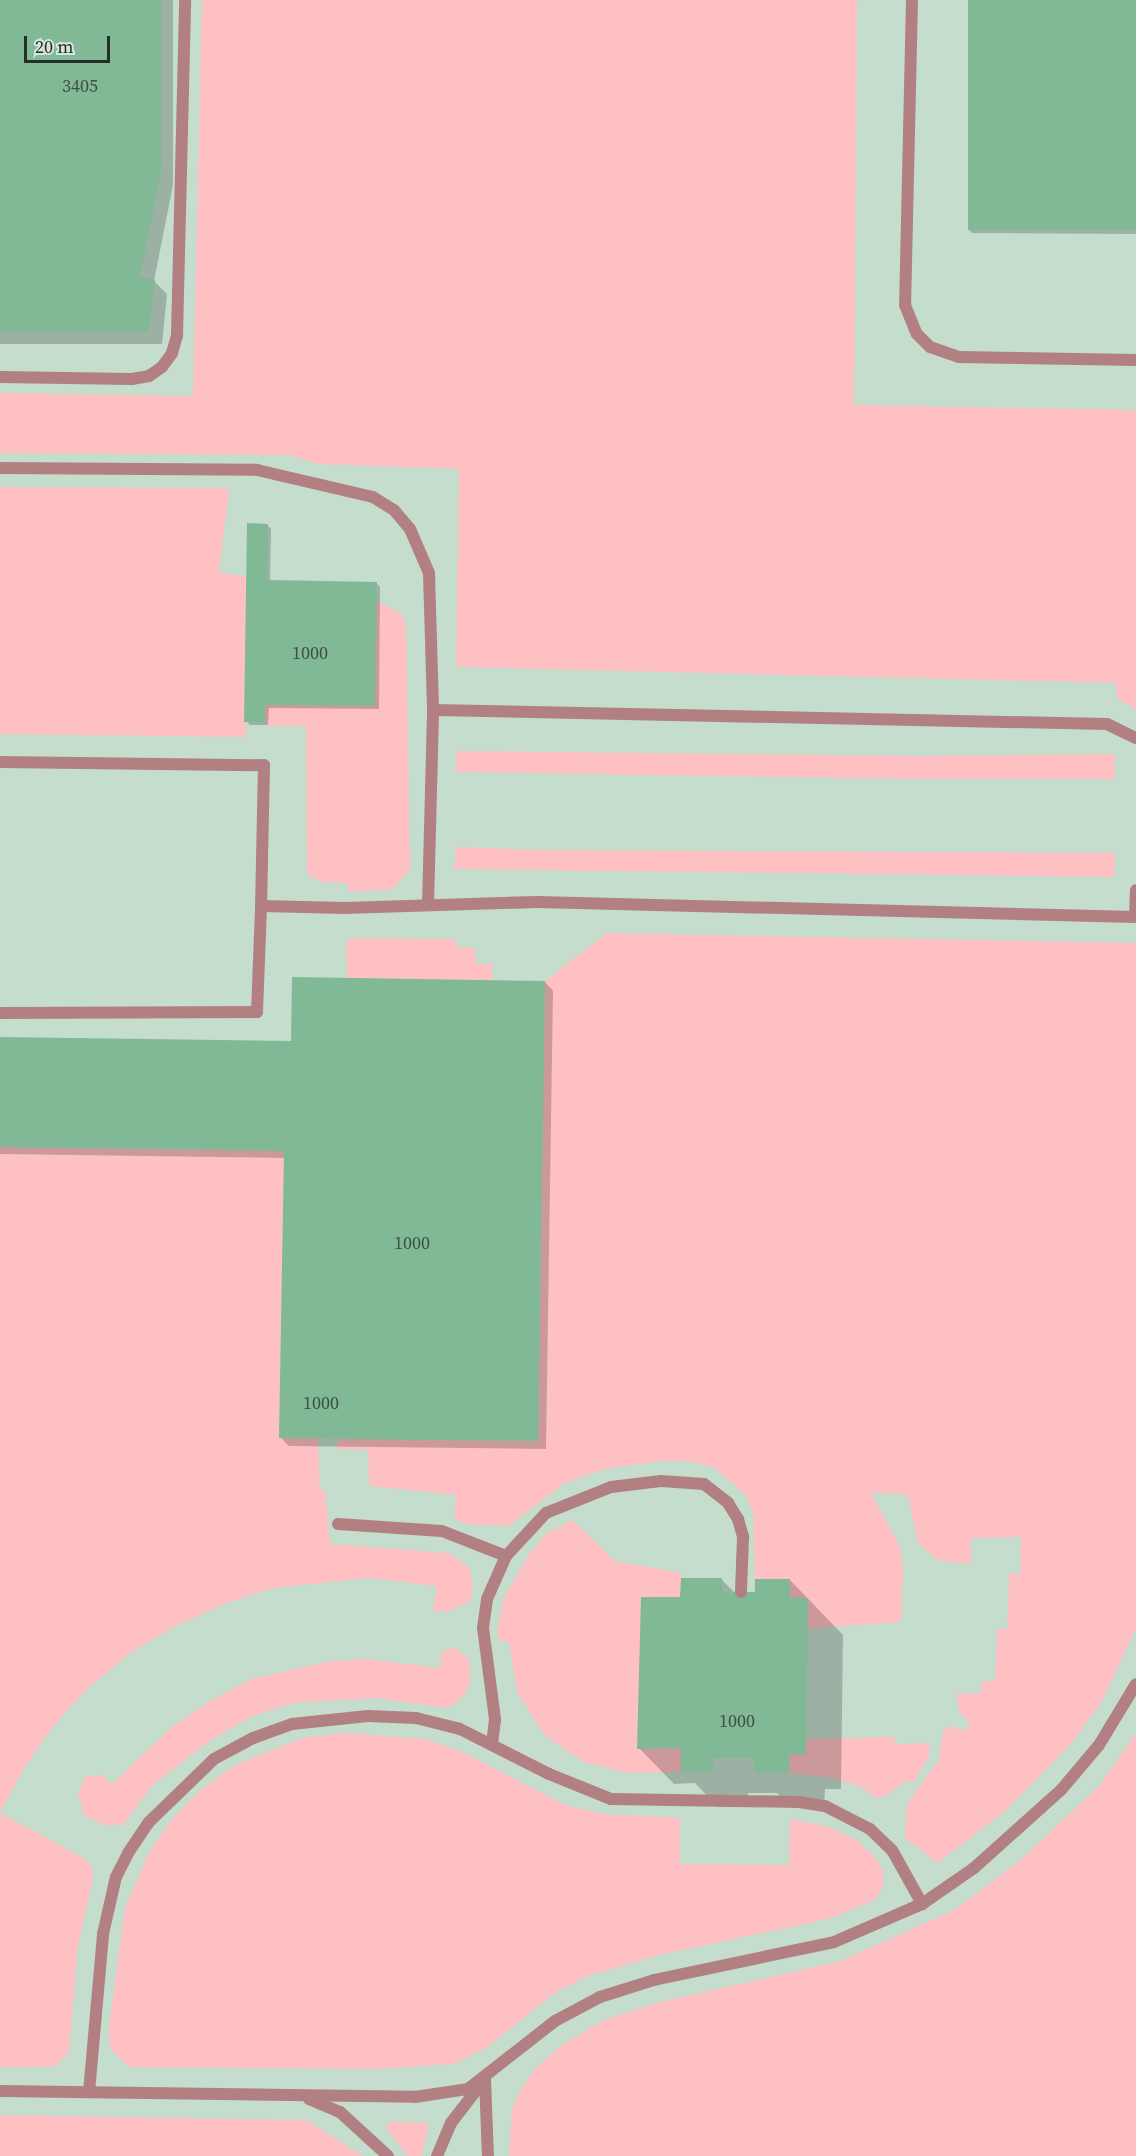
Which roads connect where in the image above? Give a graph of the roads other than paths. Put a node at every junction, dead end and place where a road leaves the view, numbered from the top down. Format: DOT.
graph roads {
  1 [pos="185,0"];
  2 [pos="912,0"];
  3 [pos="1136,360"];
  4 [pos="0,377"];
  5 [pos="0,468"];
  6 [pos="433,710"];
  7 [pos="1136,738"];
  8 [pos="0,762"];
  9 [pos="1136,890"];
  10 [pos="429,905"];
  11 [pos="261,906"];
  12 [pos="1135,917"];
  13 [pos="0,1013"];
  14 [pos="338,1524"];
  15 [pos="506,1556"];
  16 [pos="741,1592"];
  17 [pos="1136,1684"];
  18 [pos="492,1744"];
  19 [pos="922,1904"];
  20 [pos="485,2079"];
  21 [pos="0,2091"];
  22 [pos="89,2092"];
  23 [pos="296,2095"];
  24 [pos="388,2156"];
  25 [pos="437,2156"];
  26 [pos="488,2156"];
  1 -- 4 [label="lane"];
  2 -- 3 [label="lane"];
  5 -- 6 [label="lane"];
  6 -- 7 [label="lane"];
  6 -- 10 [label="lane"];
  8 -- 11 [label="lane"];
  9 -- 12 [label="lane"];
  10 -- 11 [label="lane"];
  10 -- 12 [label="lane"];
  11 -- 13 [label="lane"];
  14 -- 15 [label="lane"];
  15 -- 16 [label="lane"];
  15 -- 18 [label="lane"];
  17 -- 19 [label="lane"];
  18 -- 19 [label="lane"];
  18 -- 22 [label="lane"];
  19 -- 20 [label="lane"];
  20 -- 23 [label="lane"];
  20 -- 25 [label="lane"];
  20 -- 26 [label="lane"];
  21 -- 22 [label="lane"];
  22 -- 23 [label="lane"];
  23 -- 24 [label="lane"];
}
